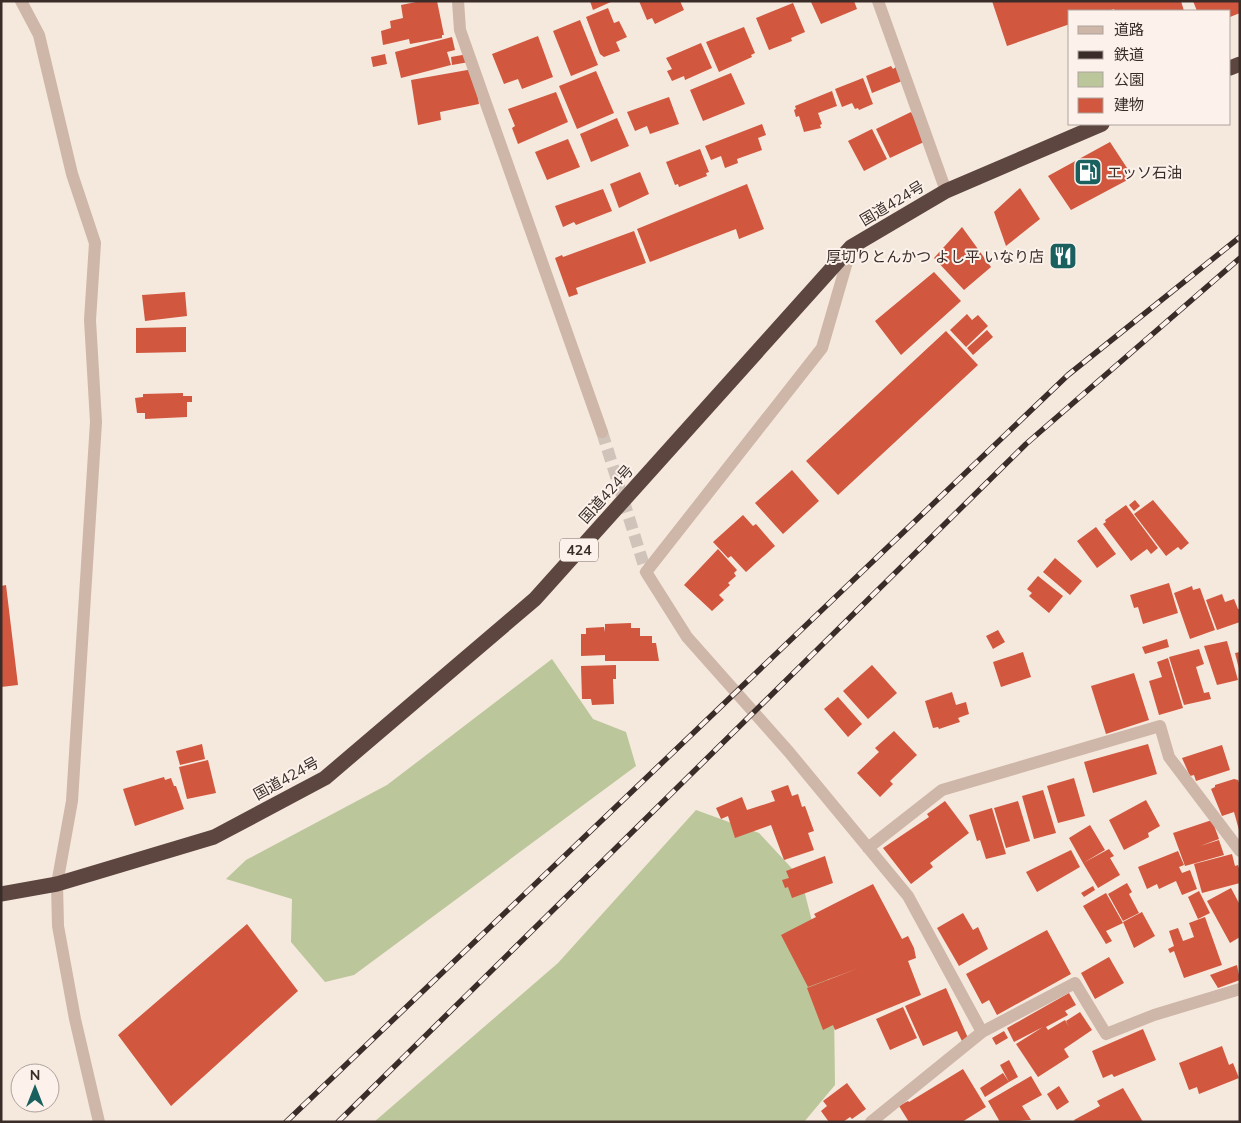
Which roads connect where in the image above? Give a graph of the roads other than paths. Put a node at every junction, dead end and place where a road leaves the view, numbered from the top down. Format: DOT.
graph roads {
  1 [pos="21,1"];
  2 [pos="458,1"];
  3 [pos="878,1"];
  4 [pos="1100,125"];
  5 [pos="946,191"];
  6 [pos="851,247"];
  7 [pos="602,432"];
  8 [pos="868,848"];
  9 [pos="1240,851"];
  10 [pos="57,884"];
  11 [pos="1,894"];
  12 [pos="1240,989"];
  13 [pos="982,1032"];
  14 [pos="99,1122"];
  15 [pos="871,1122"];
  1 -- 10 [label="street"];
  2 -- 7 [label="street"];
  3 -- 5 [label="street"];
  4 -- 5 [label="highway, 国道424号 / 424"];
  5 -- 6 [label="highway, 国道424号 / 424"];
  6 -- 8 [label="street"];
  6 -- 10 [label="highway, 国道424号 / 424"];
  8 -- 9 [label="street"];
  8 -- 13 [label="street"];
  10 -- 11 [label="highway, 国道424号 / 424"];
  10 -- 14 [label="street"];
  12 -- 13 [label="street"];
  13 -- 15 [label="street"];
}
